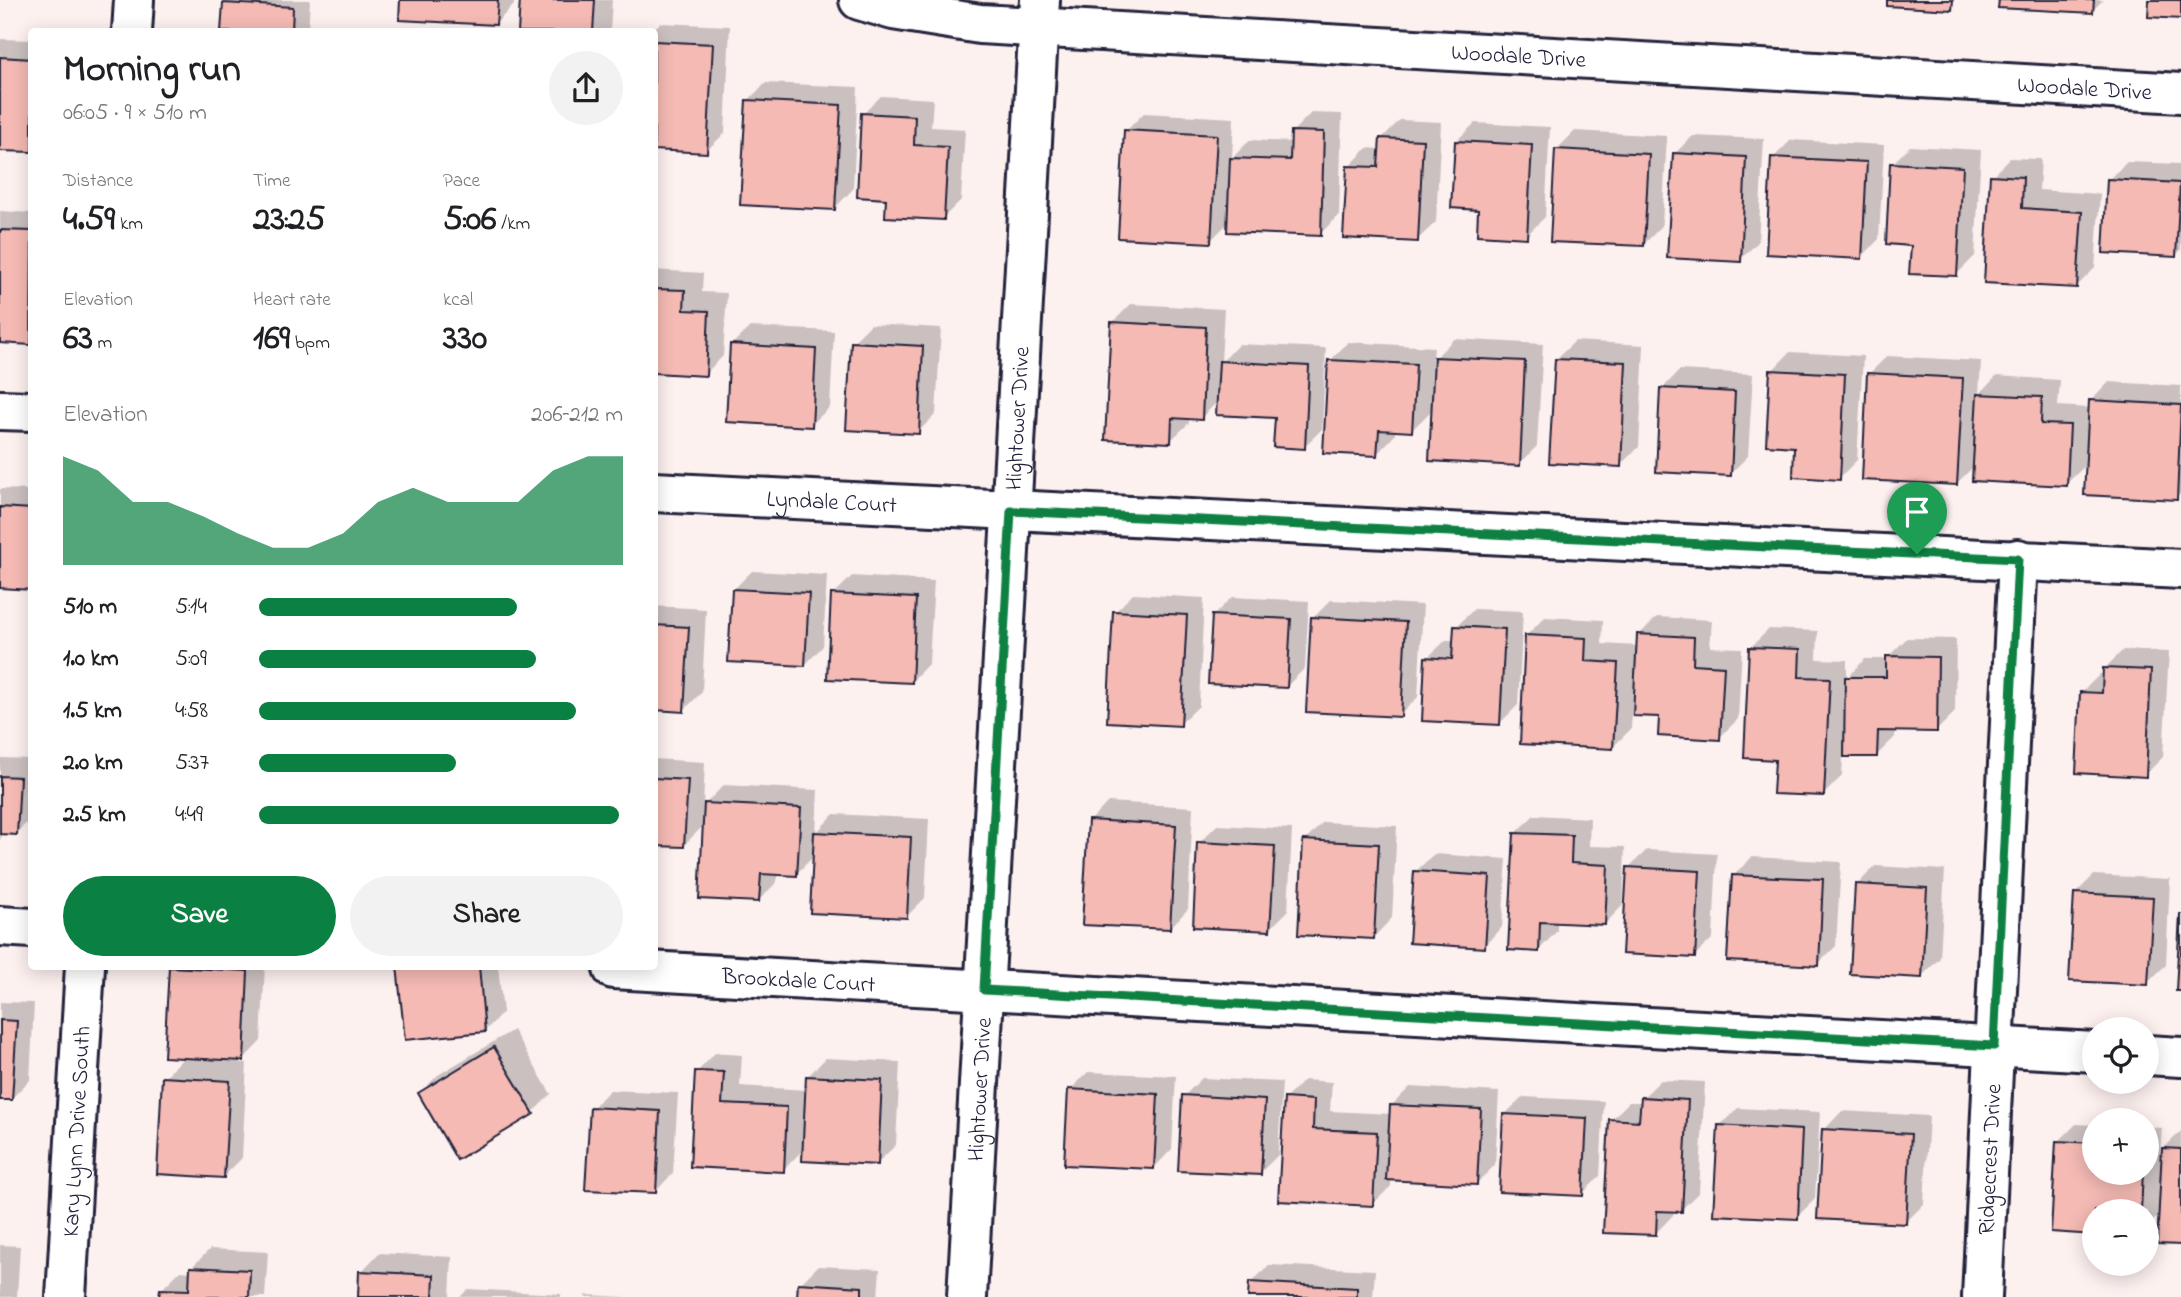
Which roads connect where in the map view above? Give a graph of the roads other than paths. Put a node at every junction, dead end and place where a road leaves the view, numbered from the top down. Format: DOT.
graph roads {
  1 [pos="134,0"];
  2 [pos="859,0"];
  3 [pos="1039,13"];
  4 [pos="132,28"];
  5 [pos="2181,93"];
  6 [pos="0,410"];
  7 [pos="28,411"];
  8 [pos="658,492"];
  9 [pos="1011,511"];
  10 [pos="2018,559"];
  11 [pos="2181,569"];
  12 [pos="0,926"];
  13 [pos="28,928"];
  14 [pos="85,970"];
  15 [pos="631,970"];
  16 [pos="984,990"];
  17 [pos="1994,1046"];
  18 [pos="2082,1051"];
  19 [pos="2159,1056"];
  20 [pos="2181,1057"];
  21 [pos="66,1297"];
  22 [pos="967,1297"];
  23 [pos="1982,1297"];
  1 -- 4 [label="street"];
  2 -- 3 [label="street, Woodale Drive"];
  3 -- 5 [label="street, Woodale Drive"];
  3 -- 9 [label="street, Hightower Drive"];
  6 -- 7 [label="street"];
  8 -- 9 [label="street, Lyndale Court"];
  9 -- 10 [label="street, Lyndale Court"];
  9 -- 16 [label="street, Hightower Drive"];
  10 -- 11 [label="street, Lyndale Court"];
  10 -- 17 [label="street, Ridgecrest Drive"];
  12 -- 13 [label="street"];
  14 -- 21 [label="street, Kary Lynn Drive South"];
  15 -- 16 [label="street, Brookdale Court"];
  16 -- 17 [label="street, Brookdale Court"];
  16 -- 22 [label="street, Hightower Drive"];
  17 -- 18 [label="street, Brookdale Court"];
  17 -- 23 [label="street, Ridgecrest Drive"];
  19 -- 20 [label="street"];
}
